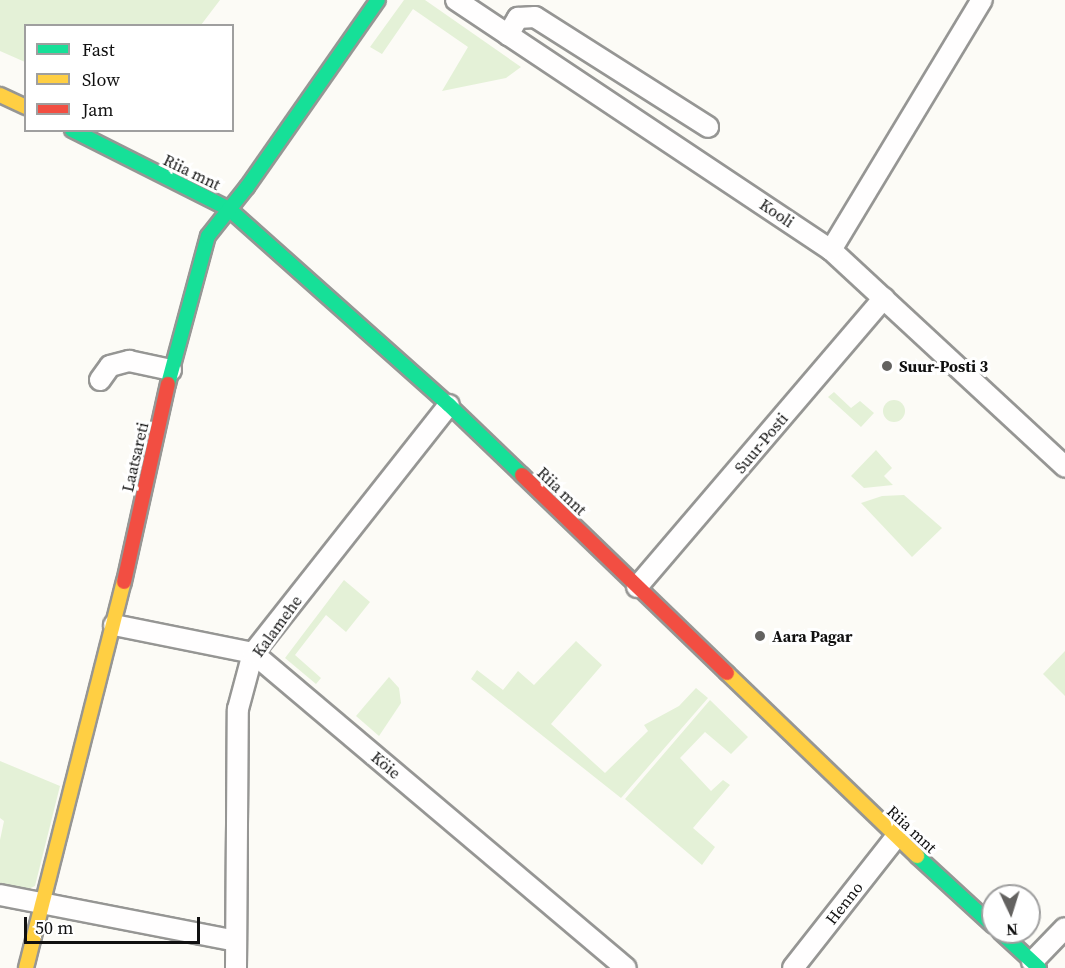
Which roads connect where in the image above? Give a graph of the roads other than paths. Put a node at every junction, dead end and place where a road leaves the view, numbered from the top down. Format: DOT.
graph roads {
  1 [pos="378,0"];
  2 [pos="456,0"];
  3 [pos="982,0"];
  4 [pos="508,35"];
  5 [pos="0,95"];
  6 [pos="24,107"];
  7 [pos="708,127"];
  8 [pos="76,132"];
  9 [pos="229,209"];
  10 [pos="831,250"];
  11 [pos="884,298"];
  12 [pos="171,370"];
  13 [pos="100,380"];
  14 [pos="449,405"];
  15 [pos="1065,467"];
  16 [pos="637,587"];
  17 [pos="114,625"];
  18 [pos="253,653"];
  19 [pos="896,837"];
  20 [pos="0,895"];
  21 [pos="43,906"];
  22 [pos="981,915"];
  23 [pos="1065,928"];
  24 [pos="236,941"];
  25 [pos="1013,944"];
  26 [pos="1036,965"];
  27 [pos="26,968"];
  28 [pos="236,968"];
  29 [pos="626,968"];
  30 [pos="793,968"];
  1 -- 9 [label="main road, Laatsareti"];
  2 -- 4 [label="street, Kooli"];
  3 -- 10 [label="street"];
  4 -- 7 [label="street"];
  4 -- 10 [label="street, Kooli"];
  5 -- 6 [label="main road"];
  8 -- 9 [label="main road, Riia mnt"];
  9 -- 12 [label="main road, Laatsareti"];
  9 -- 14 [label="main road, Riia mnt"];
  10 -- 11 [label="street, Kooli"];
  11 -- 15 [label="street, Kooli"];
  11 -- 16 [label="street, Suur-Posti"];
  12 -- 13 [label="street"];
  12 -- 17 [label="main road, Laatsareti"];
  14 -- 16 [label="main road, Riia mnt"];
  14 -- 18 [label="street, Kalamehe"];
  16 -- 19 [label="main road, Riia mnt"];
  17 -- 18 [label="street, Köie"];
  17 -- 21 [label="main road, Laatsareti"];
  18 -- 24 [label="street, Kalamehe"];
  18 -- 29 [label="street, Köie"];
  19 -- 22 [label="main road, Riia mnt"];
  19 -- 30 [label="street, Henno"];
  20 -- 21 [label="street"];
  21 -- 24 [label="street"];
  21 -- 27 [label="main road, Laatsareti"];
  23 -- 26 [label="street"];
  24 -- 28 [label="street, Kalamehe"];
  25 -- 26 [label="main road"];
}
